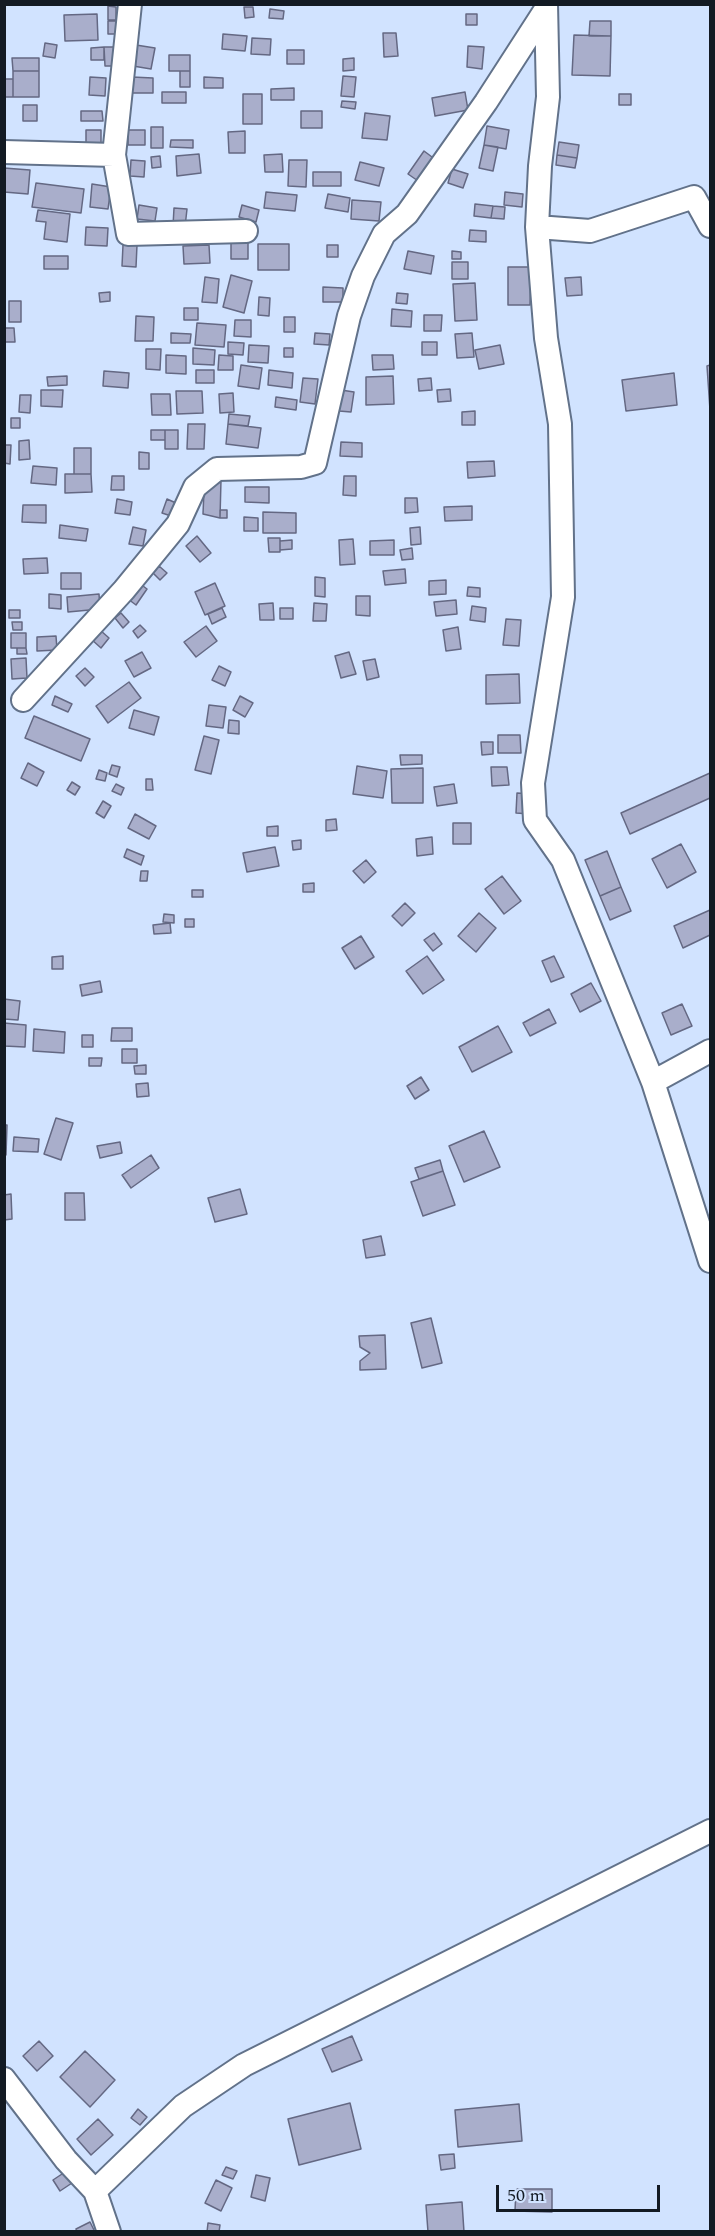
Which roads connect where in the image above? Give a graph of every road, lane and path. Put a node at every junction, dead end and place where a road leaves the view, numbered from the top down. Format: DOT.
graph roads {
  1 [pos="130,4"];
  2 [pos="546,7"];
  3 [pos="4,152"];
  4 [pos="114,155"];
  5 [pos="711,226"];
  6 [pos="537,227"];
  7 [pos="246,231"];
  8 [pos="23,700"];
  9 [pos="711,1051"];
  10 [pos="653,1082"];
  11 [pos="711,1262"];
  12 [pos="711,1831"];
  13 [pos="4,2079"];
  14 [pos="95,2191"];
  15 [pos="109,2232"];
  1 -- 4 [label="street"];
  2 -- 6 [label="street"];
  2 -- 8 [label="street"];
  3 -- 4 [label="street"];
  4 -- 7 [label="street"];
  5 -- 6 [label="street"];
  6 -- 10 [label="street"];
  9 -- 10 [label="street"];
  10 -- 11 [label="street"];
  12 -- 14 [label="street"];
  13 -- 14 [label="street"];
  14 -- 15 [label="street"];
}
